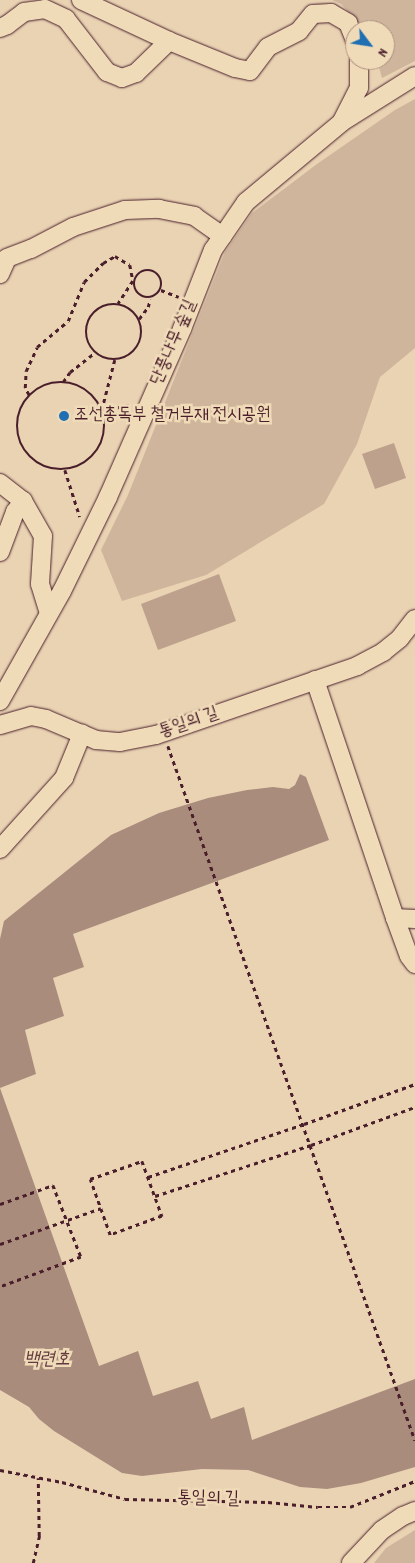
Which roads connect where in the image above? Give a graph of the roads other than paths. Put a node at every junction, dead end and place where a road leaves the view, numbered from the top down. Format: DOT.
graph roads {
  1 [pos="81,0"];
  2 [pos="345,21"];
  3 [pos="0,28"];
  4 [pos="169,41"];
  5 [pos="359,70"];
  6 [pos="415,76"];
  7 [pos="342,122"];
  8 [pos="223,236"];
  9 [pos="0,274"];
  10 [pos="0,483"];
  11 [pos="23,501"];
  12 [pos="0,552"];
  13 [pos="49,613"];
  14 [pos="415,620"];
  15 [pos="315,680"];
  16 [pos="0,702"];
  17 [pos="0,725"];
  18 [pos="82,734"];
  19 [pos="0,849"];
  20 [pos="395,918"];
  21 [pos="415,919"];
  22 [pos="415,964"];
  23 [pos="415,1511"];
  24 [pos="351,1563"];
  1 -- 4 [label="lane"];
  2 -- 4 [label="lane"];
  3 -- 4 [label="lane"];
  5 -- 7 [label="lane"];
  6 -- 7 [label="lane, 단풍나무 숲길"];
  7 -- 8 [label="lane, 단풍나무 숲길"];
  8 -- 9 [label="lane"];
  8 -- 13 [label="lane, 단풍나무 숲길"];
  10 -- 11 [label="lane"];
  11 -- 12 [label="lane"];
  11 -- 13 [label="lane"];
  13 -- 16 [label="lane, 단풍나무 숲길"];
  14 -- 15 [label="lane, 통일의 길"];
  15 -- 18 [label="lane, 통일의 길"];
  15 -- 20 [label="lane"];
  17 -- 18 [label="lane, 통일의 길"];
  18 -- 19 [label="lane"];
  20 -- 21 [label="lane"];
  20 -- 22 [label="lane"];
  23 -- 24 [label="lane"];
}
